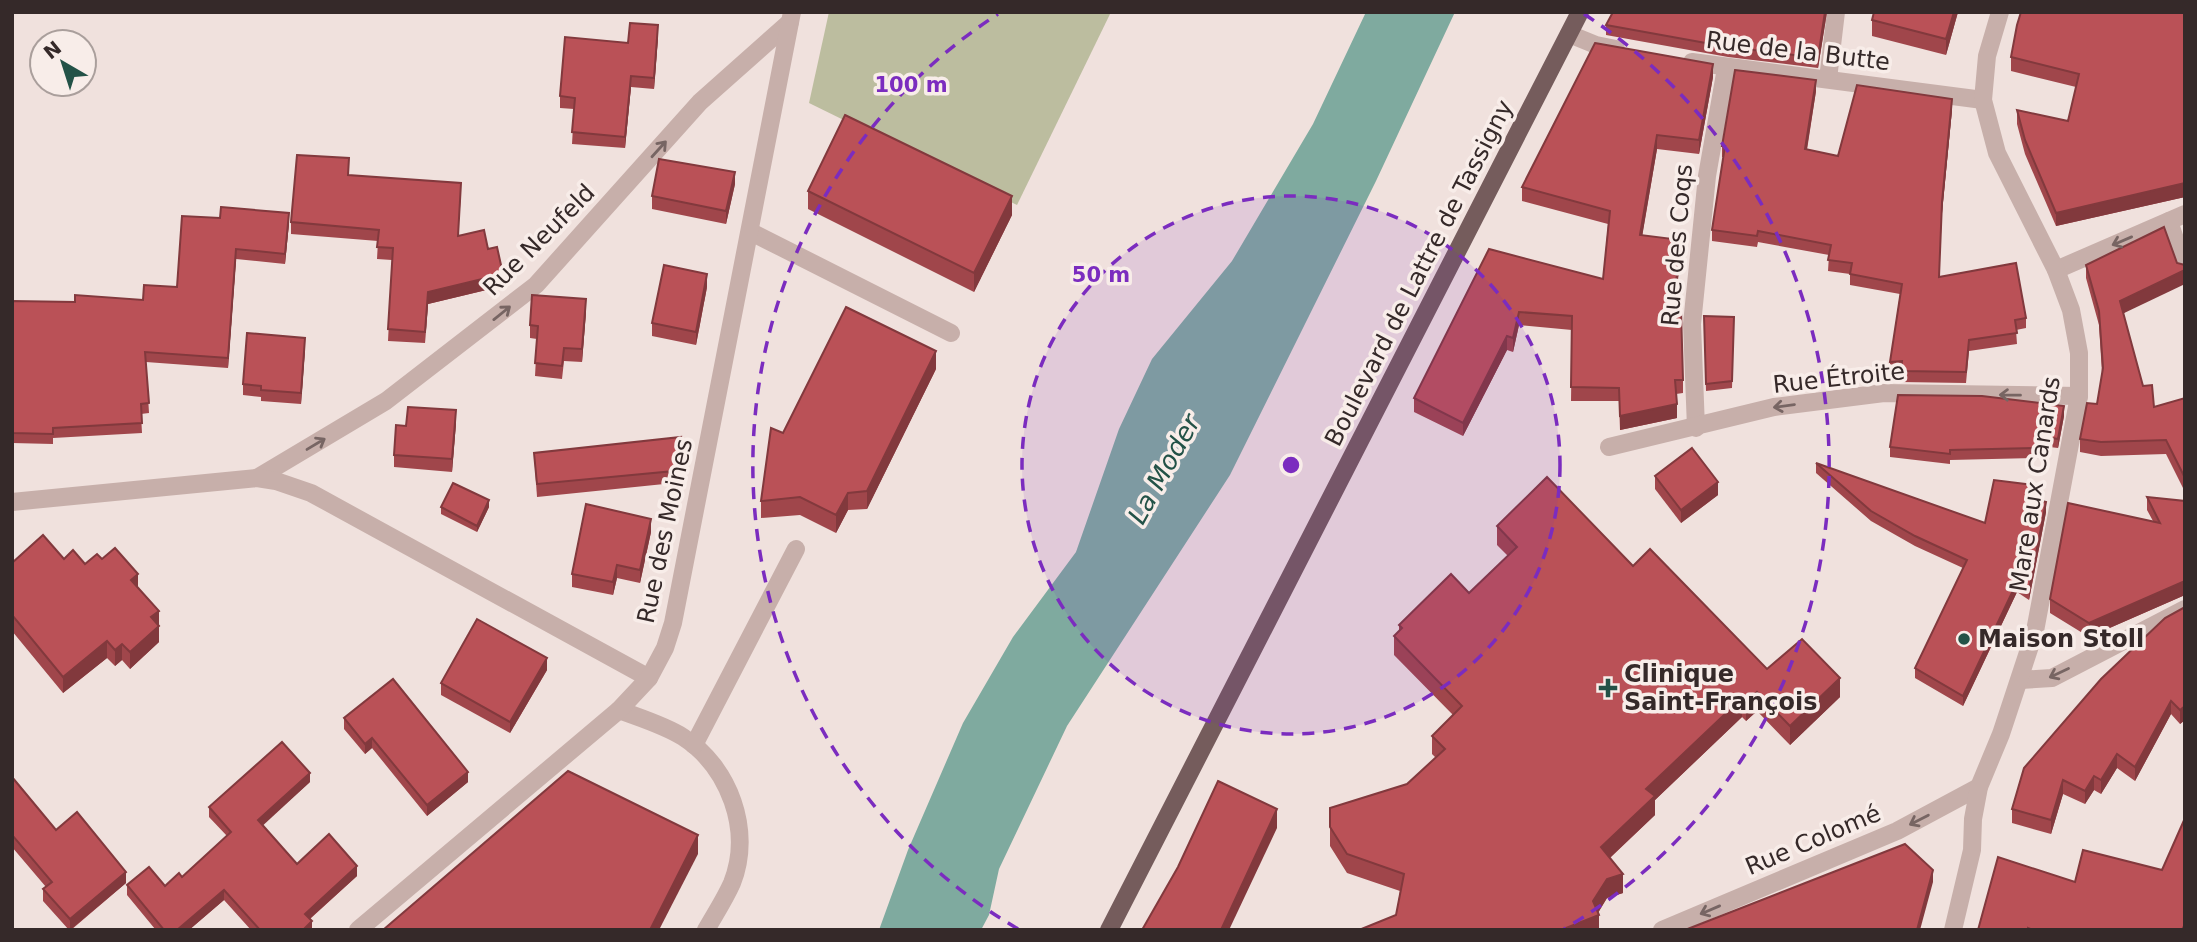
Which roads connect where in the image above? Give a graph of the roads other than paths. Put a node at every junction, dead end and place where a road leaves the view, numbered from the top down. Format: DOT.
graph roads {
  1 [pos="1580,12"];
  2 [pos="1836,12"];
  3 [pos="2000,12"];
  4 [pos="791,17"];
  5 [pos="1569,34"];
  6 [pos="1630,51"];
  7 [pos="1671,59"];
  8 [pos="1726,68"];
  9 [pos="1828,79"];
  10 [pos="1983,100"];
  11 [pos="2177,217"];
  12 [pos="751,232"];
  13 [pos="2056,270"];
  14 [pos="2185,270"];
  15 [pos="951,333"];
  16 [pos="2079,396"];
  17 [pos="1696,428"];
  18 [pos="1609,447"];
  19 [pos="257,478"];
  20 [pos="12,502"];
  21 [pos="796,550"];
  22 [pos="2185,609"];
  23 [pos="649,678"];
  24 [pos="2020,680"];
  25 [pos="619,710"];
  26 [pos="694,745"];
  27 [pos="1979,788"];
  28 [pos="358,930"];
  29 [pos="706,930"];
  30 [pos="1110,930"];
  31 [pos="1662,930"];
  32 [pos="1953,930"];
  1 -- 5 [label="main road, Boulevard de Lattre de Tassigny"];
  2 -- 9 [label="street"];
  3 -- 10 [label="street, Mare aux Canards"];
  4 -- 12 [label="street, Rue des Moines"];
  19 -- 4 [label="street, Rue Neufeld, one-way"];
  5 -- 6 [label="street"];
  5 -- 30 [label="main road, Boulevard de Lattre de Tassigny"];
  7 -- 8 [label="street, Rue de la Butte"];
  8 -- 9 [label="street, Rue de la Butte"];
  8 -- 17 [label="street, Rue des Coqs"];
  9 -- 10 [label="street, Rue de la Butte"];
  10 -- 13 [label="street, Mare aux Canards"];
  11 -- 13 [label="street, one-way"];
  11 -- 14 [label="street"];
  12 -- 15 [label="street"];
  12 -- 23 [label="street, Rue des Moines"];
  13 -- 16 [label="street, Mare aux Canards"];
  16 -- 17 [label="street, Rue Étroite, one-way"];
  16 -- 24 [label="street, Mare aux Canards"];
  17 -- 18 [label="street, Rue Étroite"];
  19 -- 20 [label="street, Rue Neufeld"];
  19 -- 23 [label="street, Rue Neufeld"];
  21 -- 26 [label="street"];
  22 -- 24 [label="street, one-way"];
  23 -- 25 [label="street, Rue des Moines"];
  24 -- 27 [label="street, Mare aux Canards"];
  25 -- 26 [label="street"];
  25 -- 28 [label="street, Rue des Moines"];
  26 -- 29 [label="street"];
  27 -- 31 [label="street, Rue Colomé, one-way"];
  27 -- 32 [label="street, Mare aux Canards"];
}
